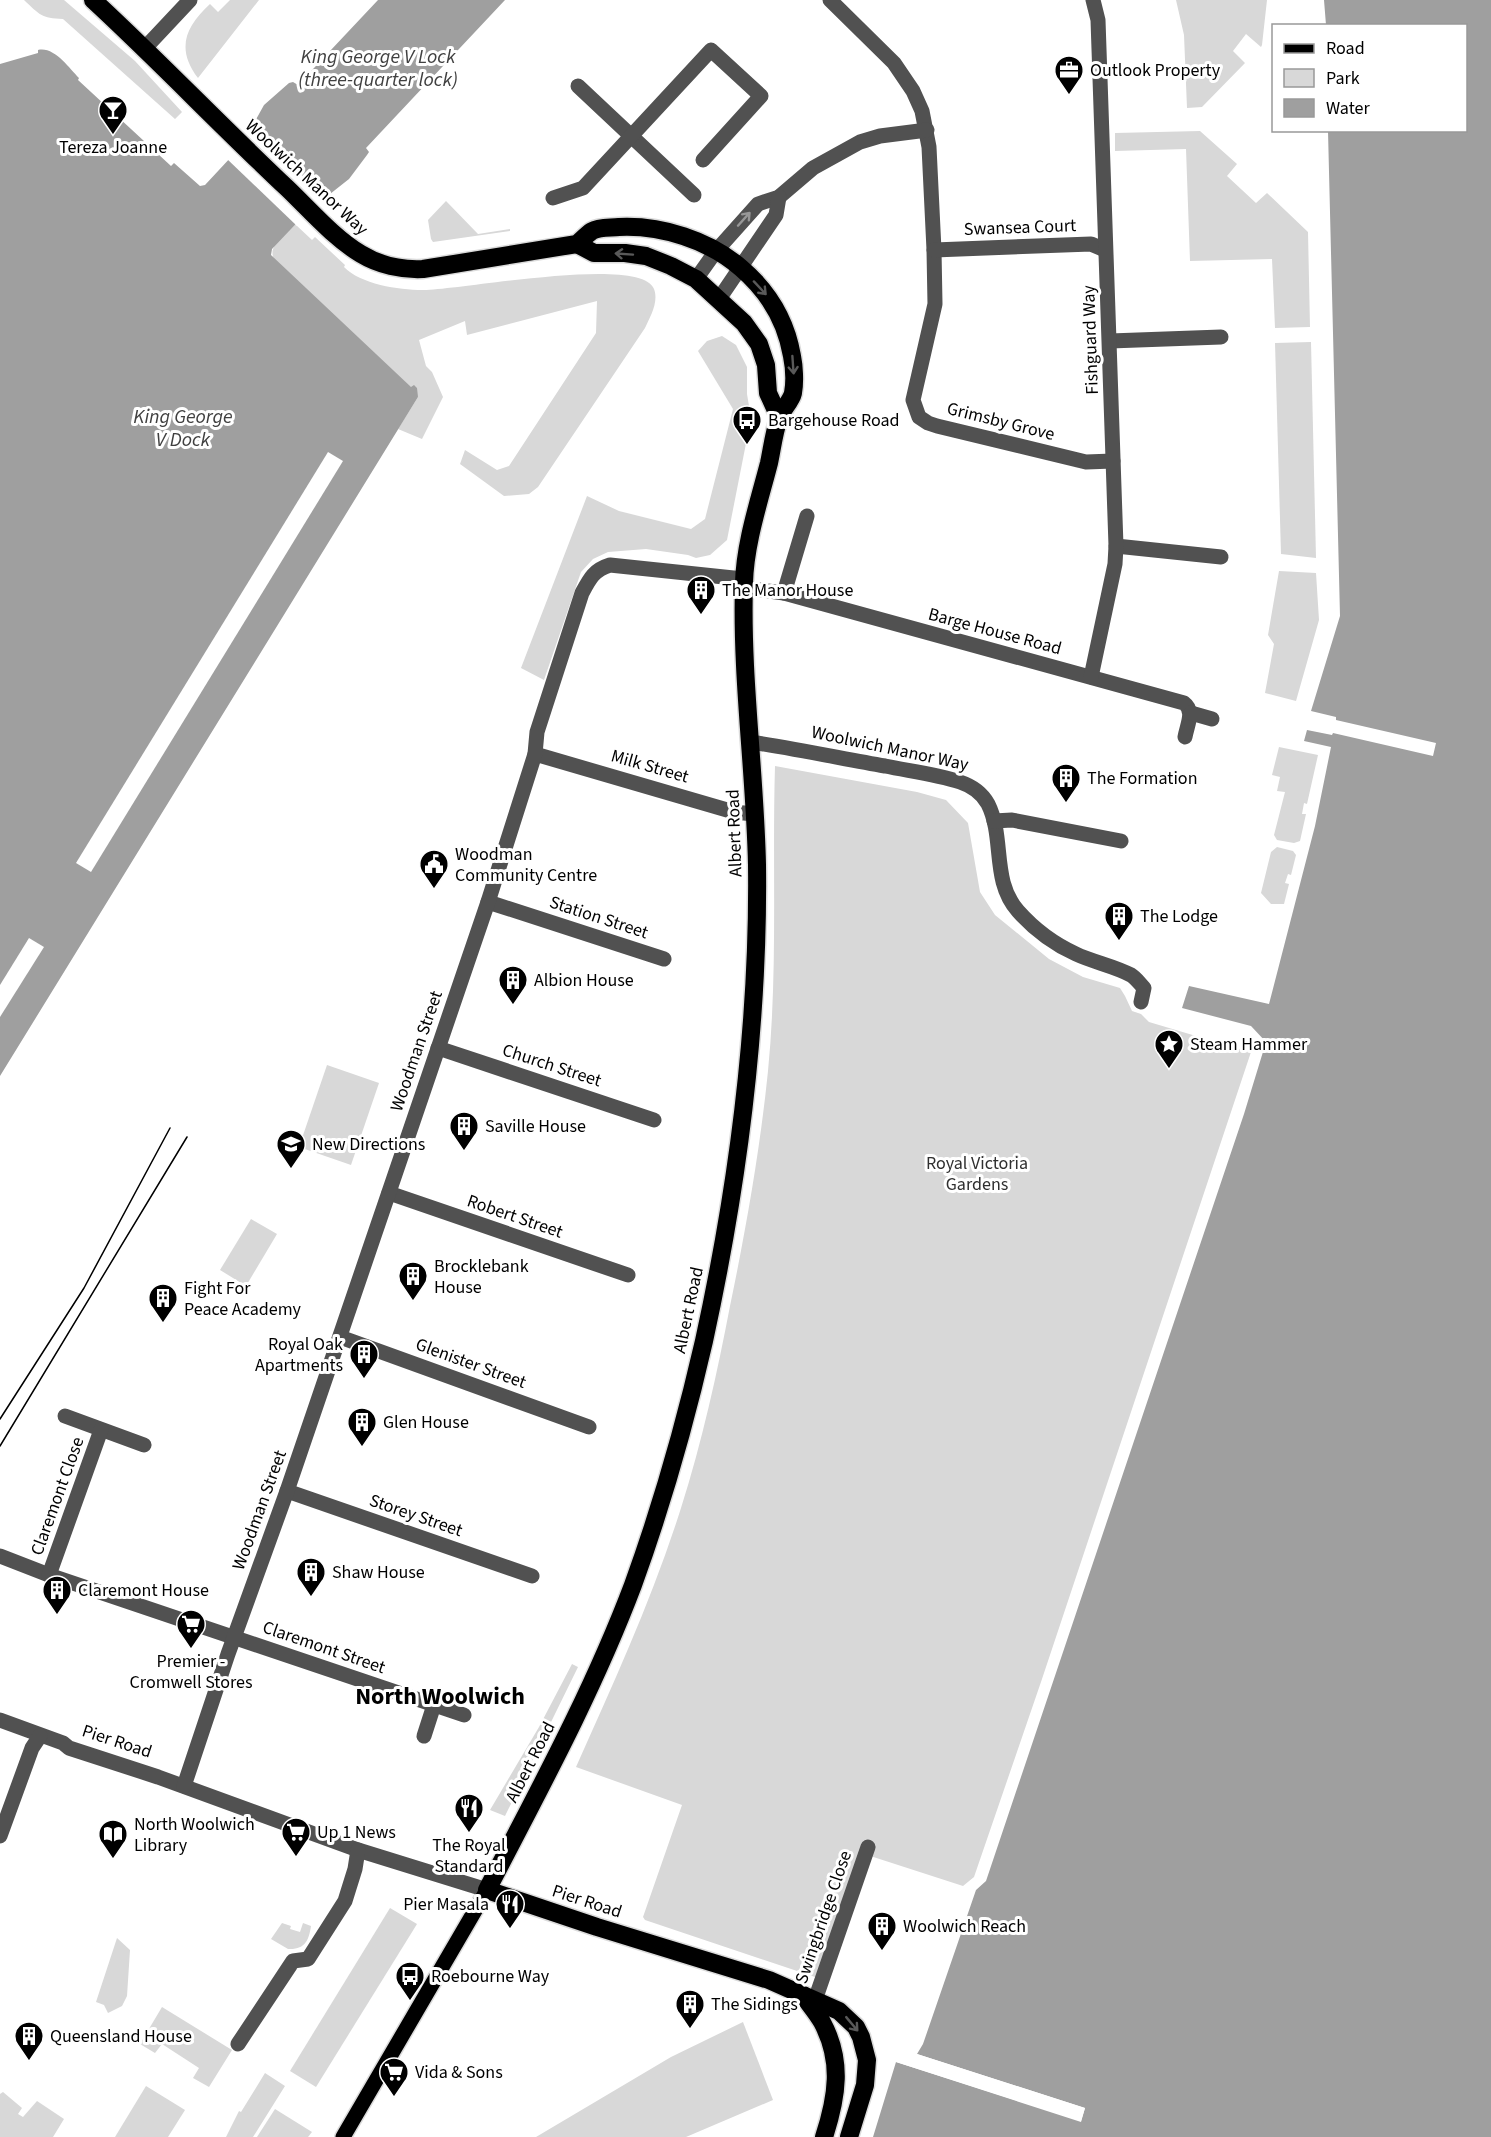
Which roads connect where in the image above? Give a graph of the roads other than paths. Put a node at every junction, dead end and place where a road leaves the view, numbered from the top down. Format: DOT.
graph roads {
  1 [pos="93,0"];
  2 [pos="190,0"];
  3 [pos="830,0"];
  4 [pos="1094,0"];
  5 [pos="145,48"];
  6 [pos="579,86"];
  7 [pos="927,130"];
  8 [pos="632,136"];
  9 [pos="704,160"];
  10 [pos="694,195"];
  11 [pos="779,197"];
  12 [pos="553,198"];
  13 [pos="578,244"];
  14 [pos="934,250"];
  15 [pos="1105,250"];
  16 [pos="716,251"];
  17 [pos="740,267"];
  18 [pos="696,279"];
  19 [pos="719,299"];
  20 [pos="1221,337"];
  21 [pos="1110,341"];
  22 [pos="779,417"];
  23 [pos="1113,461"];
  24 [pos="807,516"];
  25 [pos="1116,546"];
  26 [pos="1221,557"];
  27 [pos="744,584"];
  28 [pos="784,594"];
  29 [pos="1090,677"];
  30 [pos="1191,712"];
  31 [pos="1212,719"];
  32 [pos="1185,736"];
  33 [pos="751,742"];
  34 [pos="535,754"];
  35 [pos="754,814"];
  36 [pos="994,821"];
  37 [pos="1121,841"];
  38 [pos="488,902"];
  39 [pos="664,959"];
  40 [pos="1141,1002"];
  41 [pos="438,1048"];
  42 [pos="654,1120"];
  43 [pos="389,1193"];
  44 [pos="628,1275"];
  45 [pos="340,1337"];
  46 [pos="65,1416"];
  47 [pos="589,1427"];
  48 [pos="101,1430"];
  49 [pos="144,1445"];
  50 [pos="287,1491"];
  51 [pos="0,1556"];
  52 [pos="50,1575"];
  53 [pos="532,1576"];
  54 [pos="234,1637"];
  55 [pos="434,1705"];
  56 [pos="464,1715"];
  57 [pos="0,1720"];
  58 [pos="40,1736"];
  59 [pos="424,1736"];
  60 [pos="184,1786"];
  61 [pos="0,1836"];
  62 [pos="868,1847"];
  63 [pos="358,1850"];
  64 [pos="487,1890"];
  65 [pos="809,1998"];
  66 [pos="238,2044"];
  67 [pos="343,2137"];
  68 [pos="824,2137"];
  69 [pos="849,2137"];
  1 -- 5 [label="highway, Woolwich Manor Way"];
  2 -- 5 [label="street"];
  3 -- 7 [label="street"];
  4 -- 15 [label="street, Fishguard Way"];
  5 -- 13 [label="highway, Woolwich Manor Way"];
  6 -- 8 [label="street"];
  7 -- 11 [label="street"];
  7 -- 14 [label="street, Grimsby Grove"];
  8 -- 9 [label="street"];
  8 -- 10 [label="street"];
  8 -- 12 [label="street"];
  16 -- 11 [label="street, one-way"];
  11 -- 17 [label="street"];
  13 -- 16 [label="highway, Woolwich Manor Way"];
  18 -- 13 [label="highway, Woolwich Manor Way, one-way"];
  14 -- 15 [label="street, Swansea Court"];
  14 -- 23 [label="street, Grimsby Grove"];
  15 -- 21 [label="street, Fishguard Way"];
  16 -- 17 [label="highway, Woolwich Manor Way"];
  16 -- 18 [label="street"];
  17 -- 19 [label="street"];
  17 -- 22 [label="highway, Woolwich Manor Way, one-way"];
  18 -- 19 [label="highway, Woolwich Manor Way"];
  19 -- 22 [label="highway, Woolwich Manor Way"];
  20 -- 21 [label="street"];
  21 -- 23 [label="street, Fishguard Way"];
  22 -- 27 [label="highway, Albert Road"];
  23 -- 25 [label="street, Fishguard Way"];
  24 -- 28 [label="street"];
  25 -- 26 [label="street"];
  25 -- 29 [label="street, Fishguard Way"];
  27 -- 28 [label="street, Barge House Road"];
  27 -- 33 [label="highway, Albert Road"];
  27 -- 34 [label="street, Woodman Street"];
  28 -- 29 [label="street, Barge House Road"];
  29 -- 30 [label="street, Barge House Road"];
  30 -- 31 [label="street, Barge House Road"];
  30 -- 32 [label="street"];
  33 -- 35 [label="highway, Albert Road"];
  33 -- 36 [label="street, Woolwich Manor Way"];
  34 -- 35 [label="street, Milk Street"];
  34 -- 38 [label="street, Woodman Street"];
  35 -- 64 [label="highway, Albert Road"];
  36 -- 37 [label="street"];
  36 -- 40 [label="street, Woolwich Manor Way"];
  38 -- 39 [label="street, Station Street"];
  38 -- 41 [label="street, Woodman Street"];
  41 -- 42 [label="street, Church Street"];
  41 -- 43 [label="street, Woodman Street"];
  43 -- 44 [label="street, Robert Street"];
  43 -- 45 [label="street, Woodman Street"];
  45 -- 47 [label="street, Glenister Street"];
  45 -- 50 [label="street, Woodman Street"];
  46 -- 48 [label="street, Claremont Close"];
  48 -- 49 [label="street, Claremont Close"];
  48 -- 52 [label="street, Claremont Close"];
  50 -- 53 [label="street, Storey Street"];
  50 -- 54 [label="street, Woodman Street"];
  51 -- 52 [label="street, Claremont Close"];
  52 -- 54 [label="street, Claremont Close"];
  54 -- 55 [label="street, Claremont Street"];
  54 -- 60 [label="street, Woodman Street"];
  55 -- 56 [label="street, Claremont Street"];
  55 -- 59 [label="street"];
  57 -- 58 [label="street, Pier Road"];
  58 -- 60 [label="street, Pier Road"];
  58 -- 61 [label="street"];
  60 -- 63 [label="street, Pier Road"];
  62 -- 65 [label="street, Swingbridge Close"];
  63 -- 64 [label="street, Pier Road"];
  63 -- 66 [label="street"];
  64 -- 65 [label="highway, Pier Road"];
  64 -- 67 [label="main road, Albert Road"];
  65 -- 68 [label="highway"];
  65 -- 69 [label="highway, Pier Road, one-way"];
}
